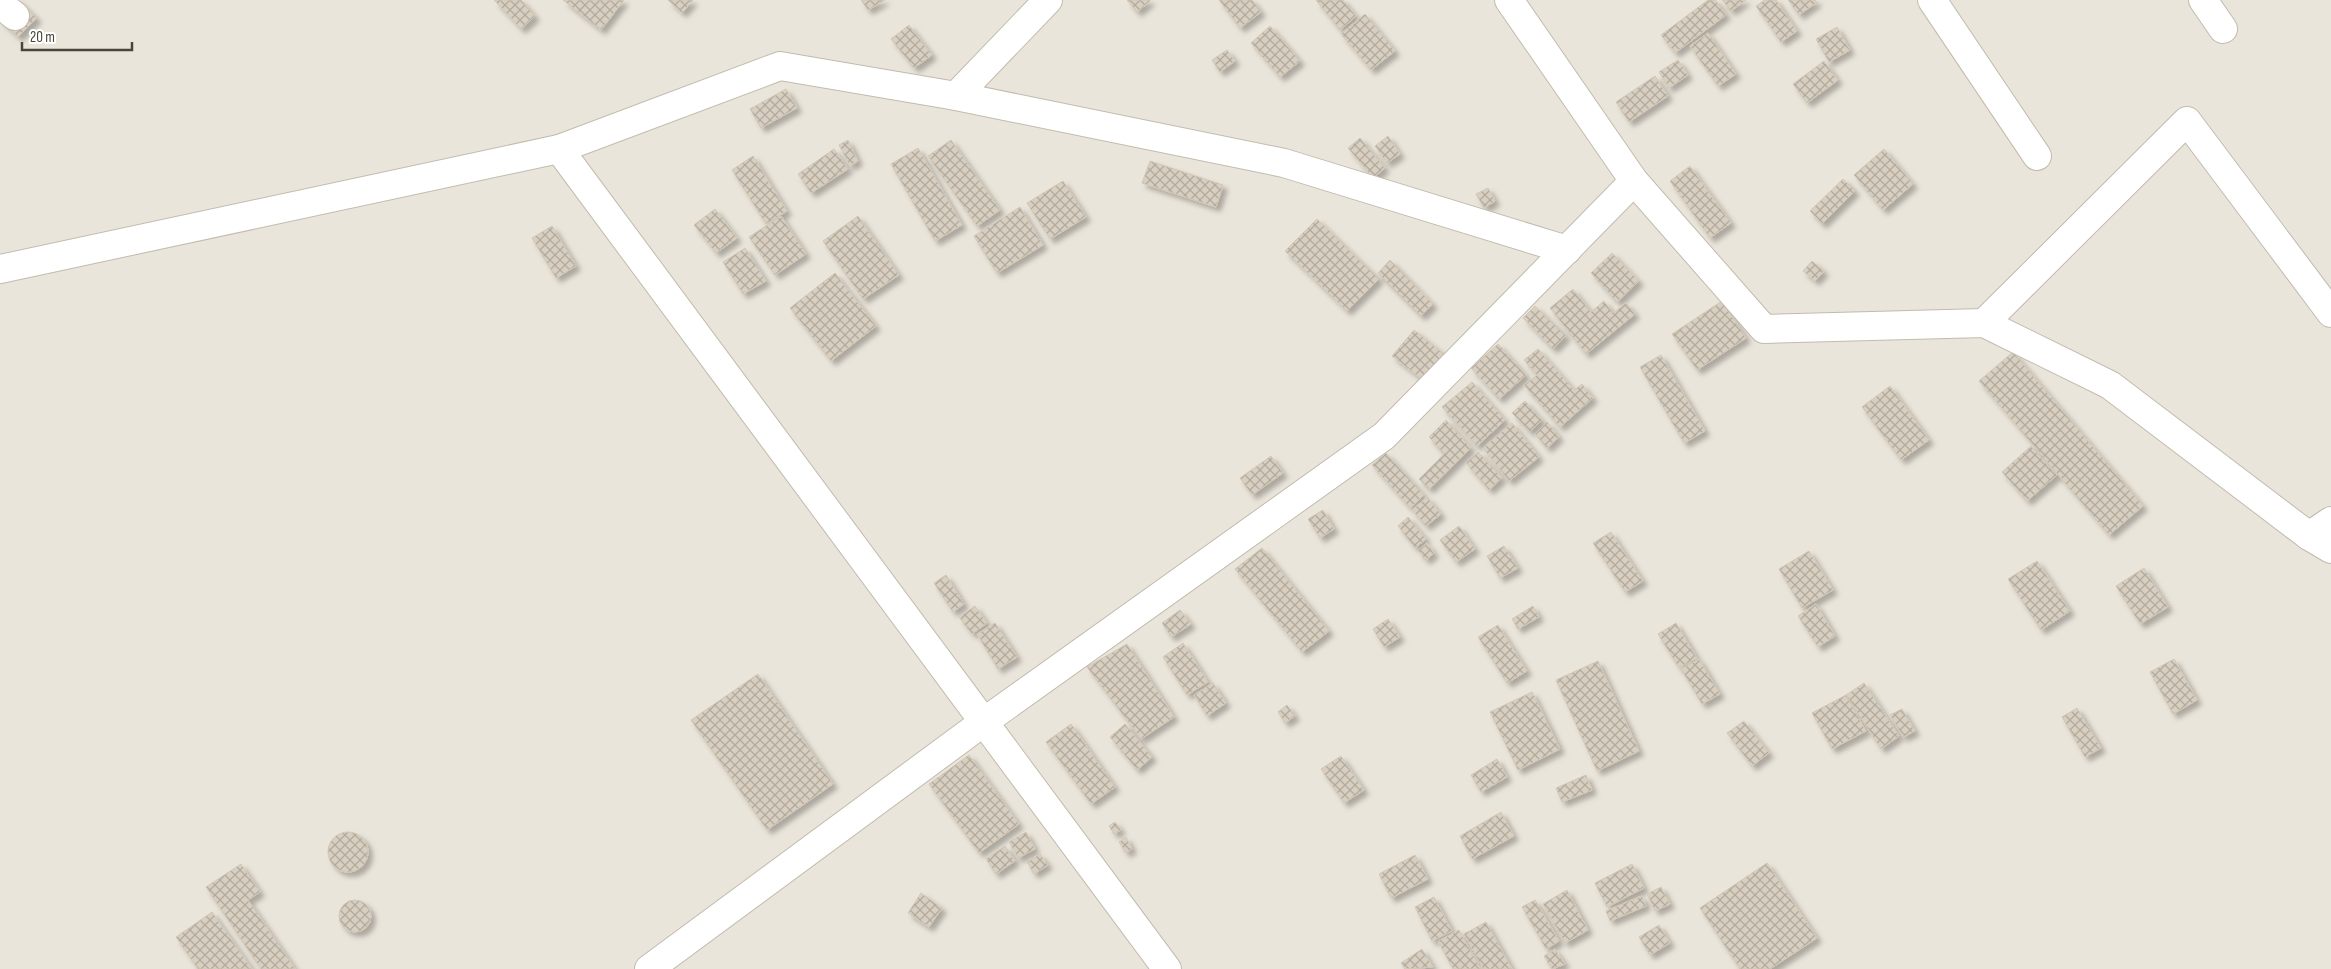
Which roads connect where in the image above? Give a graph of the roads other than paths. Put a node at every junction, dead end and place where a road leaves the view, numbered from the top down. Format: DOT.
graph roads {
  1 [pos="1048,0"];
  2 [pos="1509,0"];
  3 [pos="1932,0"];
  4 [pos="2203,0"];
  5 [pos="2223,29"];
  6 [pos="956,96"];
  7 [pos="559,150"];
  8 [pos="2037,156"];
  9 [pos="1634,181"];
  10 [pos="1567,250"];
  11 [pos="0,270"];
  12 [pos="2331,313"];
  13 [pos="1984,323"];
  14 [pos="2331,521"];
  15 [pos="2320,542"];
  16 [pos="985,721"];
  17 [pos="649,969"];
  18 [pos="1167,969"];
  1 -- 6 [label="street"];
  2 -- 9 [label="street"];
  3 -- 8 [label="street"];
  4 -- 5 [label="street"];
  6 -- 7 [label="street"];
  6 -- 10 [label="street"];
  7 -- 11 [label="street"];
  7 -- 16 [label="street"];
  9 -- 10 [label="street"];
  9 -- 13 [label="street"];
  10 -- 16 [label="street"];
  12 -- 13 [label="street"];
  13 -- 15 [label="street"];
  14 -- 15 [label="street"];
  16 -- 17 [label="street"];
  16 -- 18 [label="street"];
}
